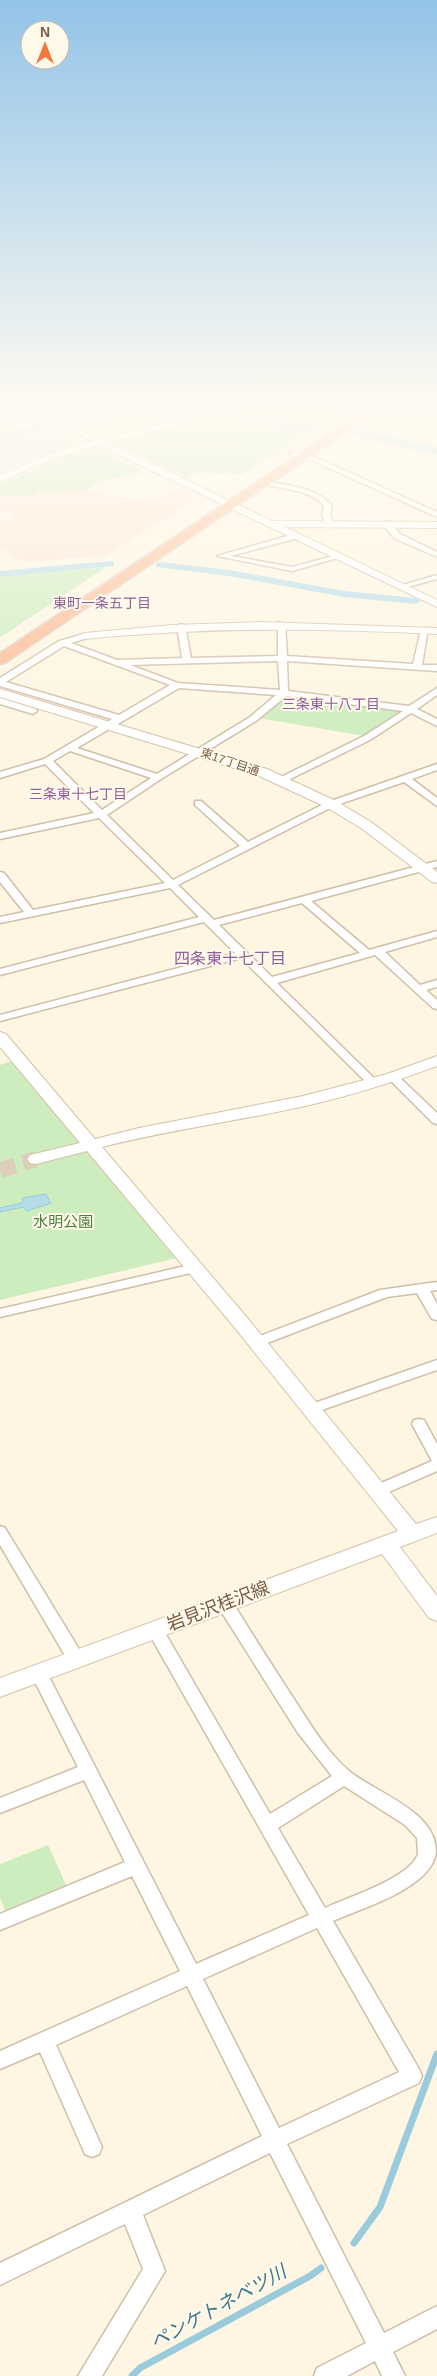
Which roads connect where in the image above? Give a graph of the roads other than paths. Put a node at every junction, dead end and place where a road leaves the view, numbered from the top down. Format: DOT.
graph roads {
  1 [pos="200,520"];
  2 [pos="260,520"];
  3 [pos="328,520"];
  4 [pos="329,523"];
  5 [pos="269,524"];
  6 [pos="388,524"];
  7 [pos="437,525"];
  8 [pos="295,536"];
  9 [pos="437,555"];
  10 [pos="337,557"];
  11 [pos="133,565"];
  12 [pos="437,577"];
  13 [pos="400,587"];
  14 [pos="437,604"];
  15 [pos="281,624"];
  16 [pos="181,626"];
  17 [pos="425,630"];
  18 [pos="437,631"];
  19 [pos="31,633"];
  20 [pos="84,636"];
  21 [pos="62,643"];
  22 [pos="0,648"];
  23 [pos="282,658"];
  24 [pos="0,660"];
  25 [pos="187,661"];
  26 [pos="115,663"];
  27 [pos="418,667"];
  28 [pos="437,668"];
  29 [pos="0,683"];
  30 [pos="177,685"];
  31 [pos="437,691"];
  32 [pos="0,693"];
  33 [pos="284,693"];
  34 [pos="0,701"];
  35 [pos="411,709"];
  36 [pos="33,711"];
  37 [pos="113,721"];
  38 [pos="437,722"];
  39 [pos="69,748"];
  40 [pos="200,752"];
  41 [pos="47,761"];
  42 [pos="437,767"];
  43 [pos="0,776"];
  44 [pos="158,777"];
  45 [pos="405,778"];
  46 [pos="280,781"];
  47 [pos="198,803"];
  48 [pos="437,803"];
  49 [pos="331,804"];
  50 [pos="103,814"];
  51 [pos="0,836"];
  52 [pos="246,846"];
  53 [pos="431,867"];
  54 [pos="0,875"];
  55 [pos="437,879"];
  56 [pos="171,885"];
  57 [pos="304,900"];
  58 [pos="31,914"];
  59 [pos="0,920"];
  60 [pos="210,921"];
  61 [pos="437,934"];
  62 [pos="372,953"];
  63 [pos="244,954"];
  64 [pos="0,972"];
  65 [pos="272,981"];
  66 [pos="437,983"];
  67 [pos="418,989"];
  68 [pos="437,1006"];
  69 [pos="0,1018"];
  70 [pos="0,1037"];
  71 [pos="437,1061"];
  72 [pos="393,1077"];
  73 [pos="373,1083"];
  74 [pos="437,1120"];
  75 [pos="91,1144"];
  76 [pos="36,1159"];
  77 [pos="194,1268"];
  78 [pos="437,1286"];
  79 [pos="421,1288"];
  80 [pos="0,1312"];
  81 [pos="437,1316"];
  82 [pos="257,1342"];
  83 [pos="437,1365"];
  84 [pos="311,1409"];
  85 [pos="419,1424"];
  86 [pos="437,1458"];
  87 [pos="437,1465"];
  88 [pos="377,1491"];
  89 [pos="437,1525"];
  90 [pos="0,1532"];
  91 [pos="412,1534"];
  92 [pos="386,1544"];
  93 [pos="225,1604"];
  94 [pos="437,1612"];
  95 [pos="155,1630"];
  96 [pos="76,1659"];
  97 [pos="39,1674"];
  98 [pos="0,1688"];
  99 [pos="87,1771"];
  100 [pos="345,1777"];
  101 [pos="0,1806"];
  102 [pos="268,1826"];
  103 [pos="136,1866"];
  104 [pos="321,1917"];
  105 [pos="0,1922"];
  106 [pos="192,1974"];
  107 [pos="44,2040"];
  108 [pos="0,2060"];
  109 [pos="275,2140"];
  110 [pos="92,2147"];
  111 [pos="131,2211"];
  112 [pos="0,2274"];
  113 [pos="437,2317"];
  114 [pos="380,2348"];
  115 [pos="89,2376"];
  116 [pos="325,2376"];
  117 [pos="394,2376"];
  1 -- 11 [label="highway"];
  2 -- 5 [label="street"];
  3 -- 4 [label="street"];
  4 -- 5 [label="street"];
  4 -- 6 [label="street"];
  5 -- 8 [label="street"];
  6 -- 7 [label="street"];
  6 -- 9 [label="street"];
  8 -- 10 [label="street"];
  8 -- 10 [label="street"];
  10 -- 13 [label="street"];
  11 -- 19 [label="highway"];
  11 -- 19 [label="highway"];
  12 -- 13 [label="street"];
  13 -- 14 [label="street"];
  15 -- 16 [label="street"];
  15 -- 17 [label="street"];
  15 -- 23 [label="street"];
  16 -- 20 [label="street"];
  16 -- 25 [label="street"];
  17 -- 18 [label="street"];
  17 -- 27 [label="street"];
  19 -- 22 [label="highway"];
  19 -- 24 [label="highway"];
  20 -- 21 [label="street"];
  21 -- 26 [label="street"];
  21 -- 29 [label="street"];
  23 -- 25 [label="street"];
  23 -- 27 [label="street"];
  23 -- 33 [label="street"];
  25 -- 26 [label="street"];
  26 -- 30 [label="street"];
  27 -- 28 [label="street"];
  29 -- 37 [label="street"];
  30 -- 33 [label="street"];
  30 -- 37 [label="street"];
  31 -- 35 [label="street"];
  32 -- 37 [label="street, 東17丁目通"];
  33 -- 35 [label="street"];
  33 -- 40 [label="street"];
  34 -- 36 [label="street"];
  35 -- 38 [label="street"];
  35 -- 46 [label="street"];
  37 -- 39 [label="street"];
  37 -- 40 [label="street, 東17丁目通"];
  39 -- 41 [label="street"];
  39 -- 44 [label="street"];
  40 -- 44 [label="street"];
  40 -- 46 [label="street, 東17丁目通"];
  41 -- 43 [label="street"];
  41 -- 50 [label="street"];
  42 -- 45 [label="street"];
  44 -- 50 [label="street"];
  45 -- 48 [label="street"];
  45 -- 49 [label="street"];
  46 -- 49 [label="street, 東17丁目通"];
  47 -- 52 [label="street"];
  49 -- 52 [label="street"];
  49 -- 53 [label="street, 東17丁目通"];
  50 -- 51 [label="street"];
  50 -- 56 [label="street"];
  52 -- 56 [label="street"];
  53 -- 55 [label="street, 東17丁目通"];
  53 -- 57 [label="street"];
  54 -- 58 [label="street"];
  56 -- 58 [label="street"];
  56 -- 60 [label="street"];
  57 -- 60 [label="street"];
  57 -- 62 [label="street"];
  58 -- 59 [label="street"];
  60 -- 63 [label="street"];
  60 -- 64 [label="street"];
  61 -- 62 [label="street"];
  62 -- 65 [label="street"];
  62 -- 67 [label="street"];
  63 -- 65 [label="street"];
  63 -- 69 [label="street"];
  65 -- 73 [label="street"];
  66 -- 67 [label="street"];
  67 -- 68 [label="street"];
  70 -- 75 [label="street"];
  71 -- 72 [label="street"];
  72 -- 73 [label="street"];
  72 -- 74 [label="street"];
  73 -- 75 [label="street"];
  75 -- 76 [label="street"];
  75 -- 77 [label="street"];
  77 -- 80 [label="street"];
  77 -- 82 [label="street"];
  78 -- 79 [label="street"];
  79 -- 81 [label="street"];
  79 -- 82 [label="street"];
  82 -- 84 [label="street"];
  83 -- 84 [label="street"];
  84 -- 88 [label="street"];
  85 -- 86 [label="street"];
  87 -- 88 [label="street"];
  88 -- 91 [label="street"];
  89 -- 91 [label="street, 岩見沢桂沢線"];
  90 -- 96 [label="street"];
  91 -- 92 [label="street, 岩見沢桂沢線"];
  92 -- 93 [label="street, 岩見沢桂沢線"];
  92 -- 94 [label="street"];
  93 -- 95 [label="street, 岩見沢桂沢線"];
  93 -- 100 [label="street"];
  95 -- 96 [label="street, 岩見沢桂沢線"];
  95 -- 102 [label="street"];
  96 -- 97 [label="street, 岩見沢桂沢線"];
  97 -- 98 [label="street, 岩見沢桂沢線"];
  97 -- 99 [label="street"];
  99 -- 101 [label="street"];
  99 -- 103 [label="street"];
  100 -- 102 [label="street"];
  100 -- 104 [label="street"];
  102 -- 104 [label="street"];
  103 -- 105 [label="street"];
  103 -- 106 [label="street"];
  104 -- 106 [label="street"];
  104 -- 109 [label="street"];
  106 -- 107 [label="street"];
  106 -- 109 [label="street"];
  107 -- 108 [label="street"];
  107 -- 110 [label="street"];
  109 -- 111 [label="street"];
  109 -- 114 [label="street"];
  111 -- 112 [label="street"];
  111 -- 115 [label="street"];
  113 -- 114 [label="street"];
  114 -- 116 [label="street"];
  114 -- 117 [label="street"];
}
